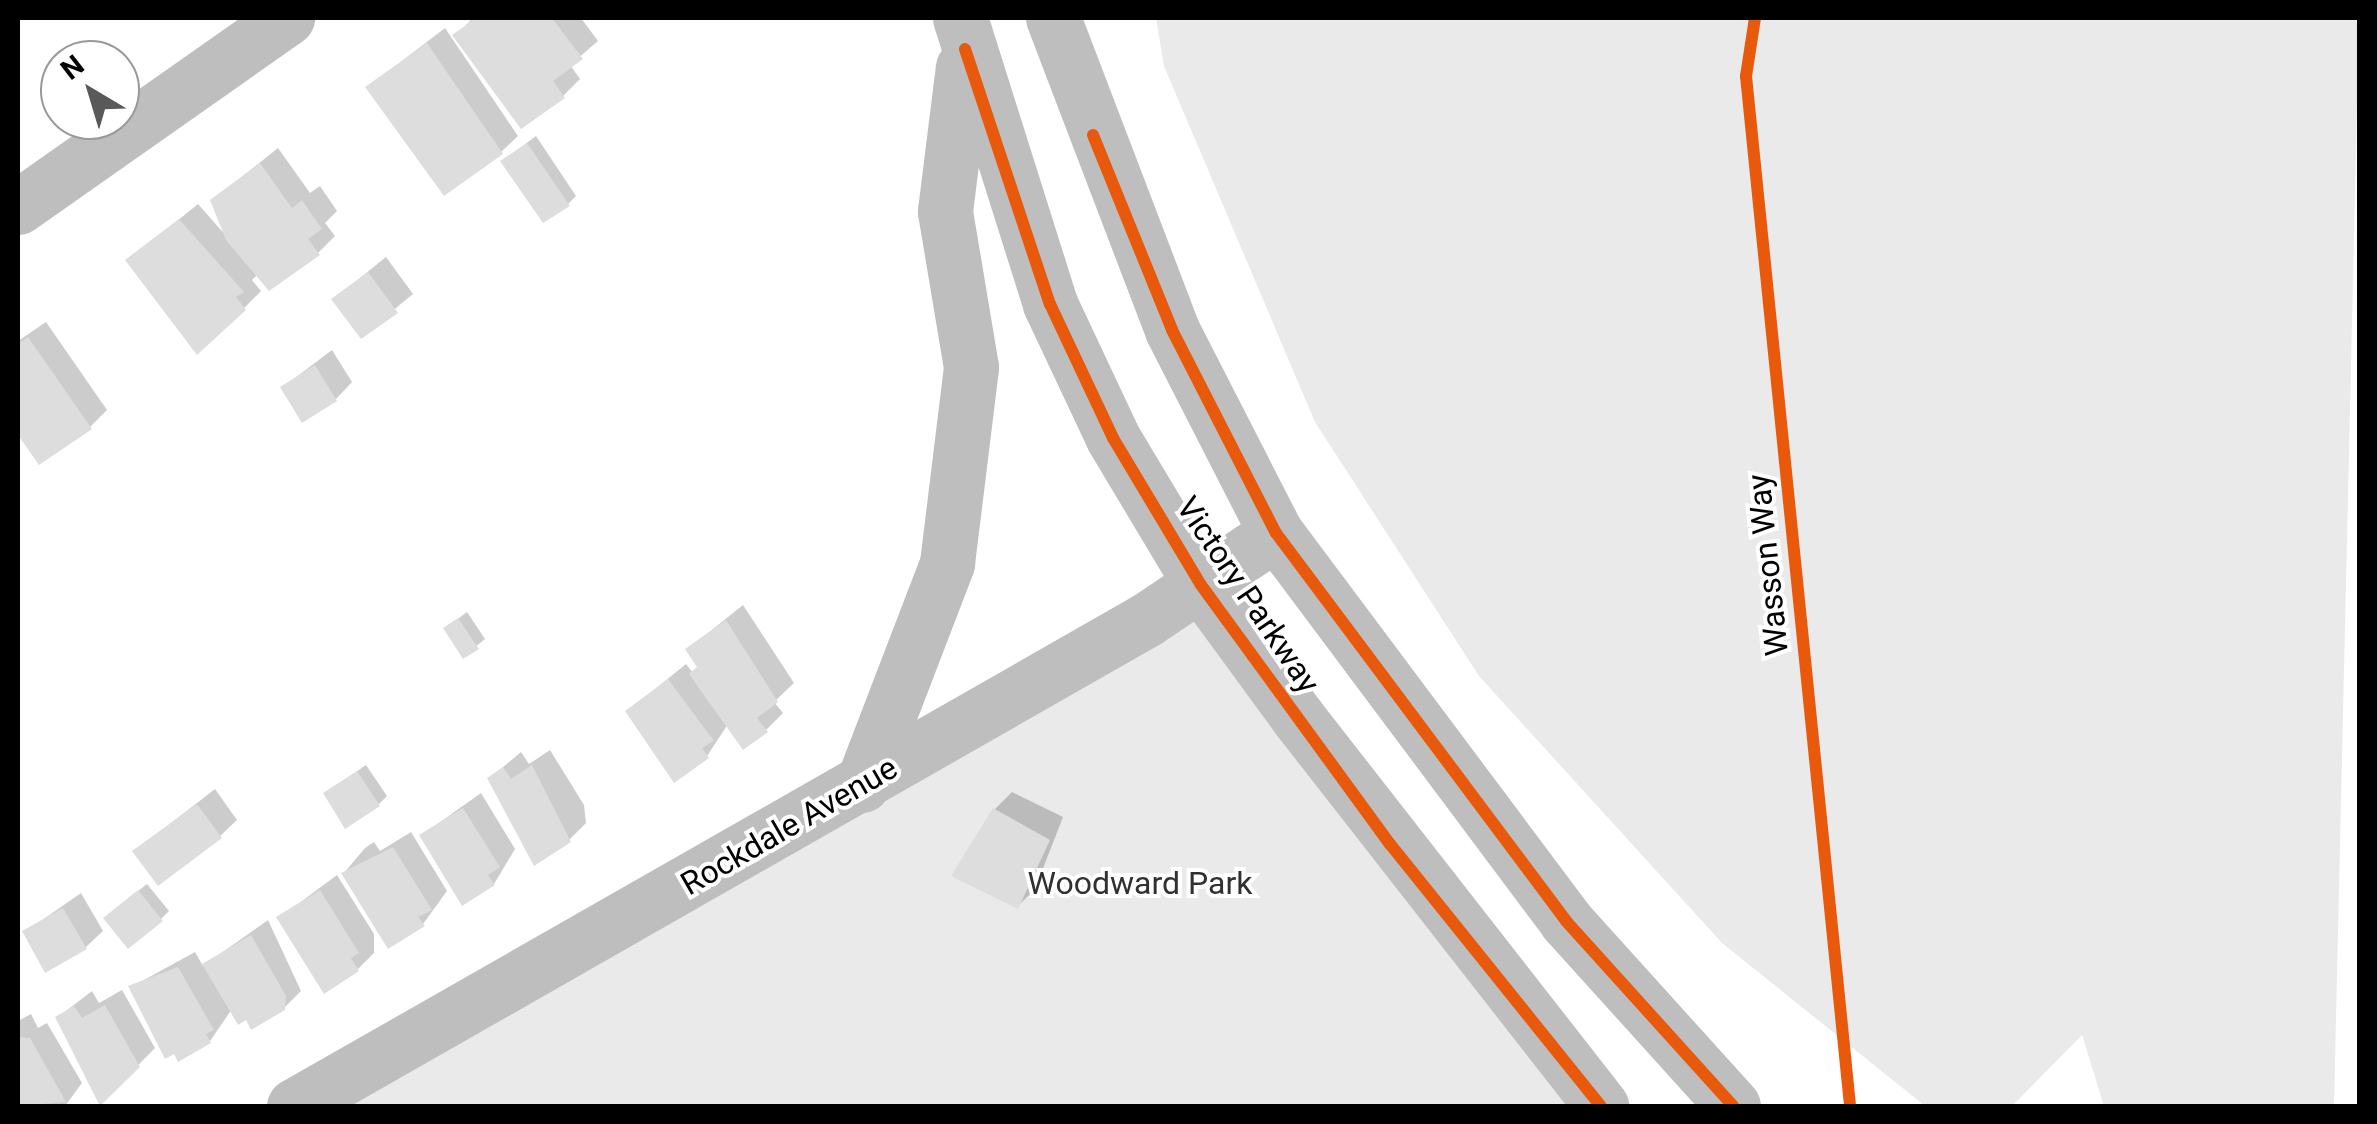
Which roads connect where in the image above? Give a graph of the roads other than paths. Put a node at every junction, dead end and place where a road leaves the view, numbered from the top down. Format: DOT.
graph roads {
  1 [pos="287,18"];
  2 [pos="1053,18"];
  3 [pos="962,33"];
  4 [pos="18,207"];
  5 [pos="1276,533"];
  6 [pos="1201,585"];
  7 [pos="862,785"];
  8 [pos="294,1106"];
  9 [pos="1601,1106"];
  10 [pos="1733,1106"];
  1 -- 4 [label="street"];
  2 -- 5 [label="street, Victory Parkway"];
  3 -- 6 [label="street, Victory Parkway"];
  3 -- 7 [label="street"];
  5 -- 6 [label="street, Rockdale Avenue"];
  5 -- 10 [label="street, Victory Parkway"];
  6 -- 7 [label="street, Rockdale Avenue"];
  6 -- 9 [label="street, Victory Parkway"];
  7 -- 8 [label="street, Rockdale Avenue"];
}
